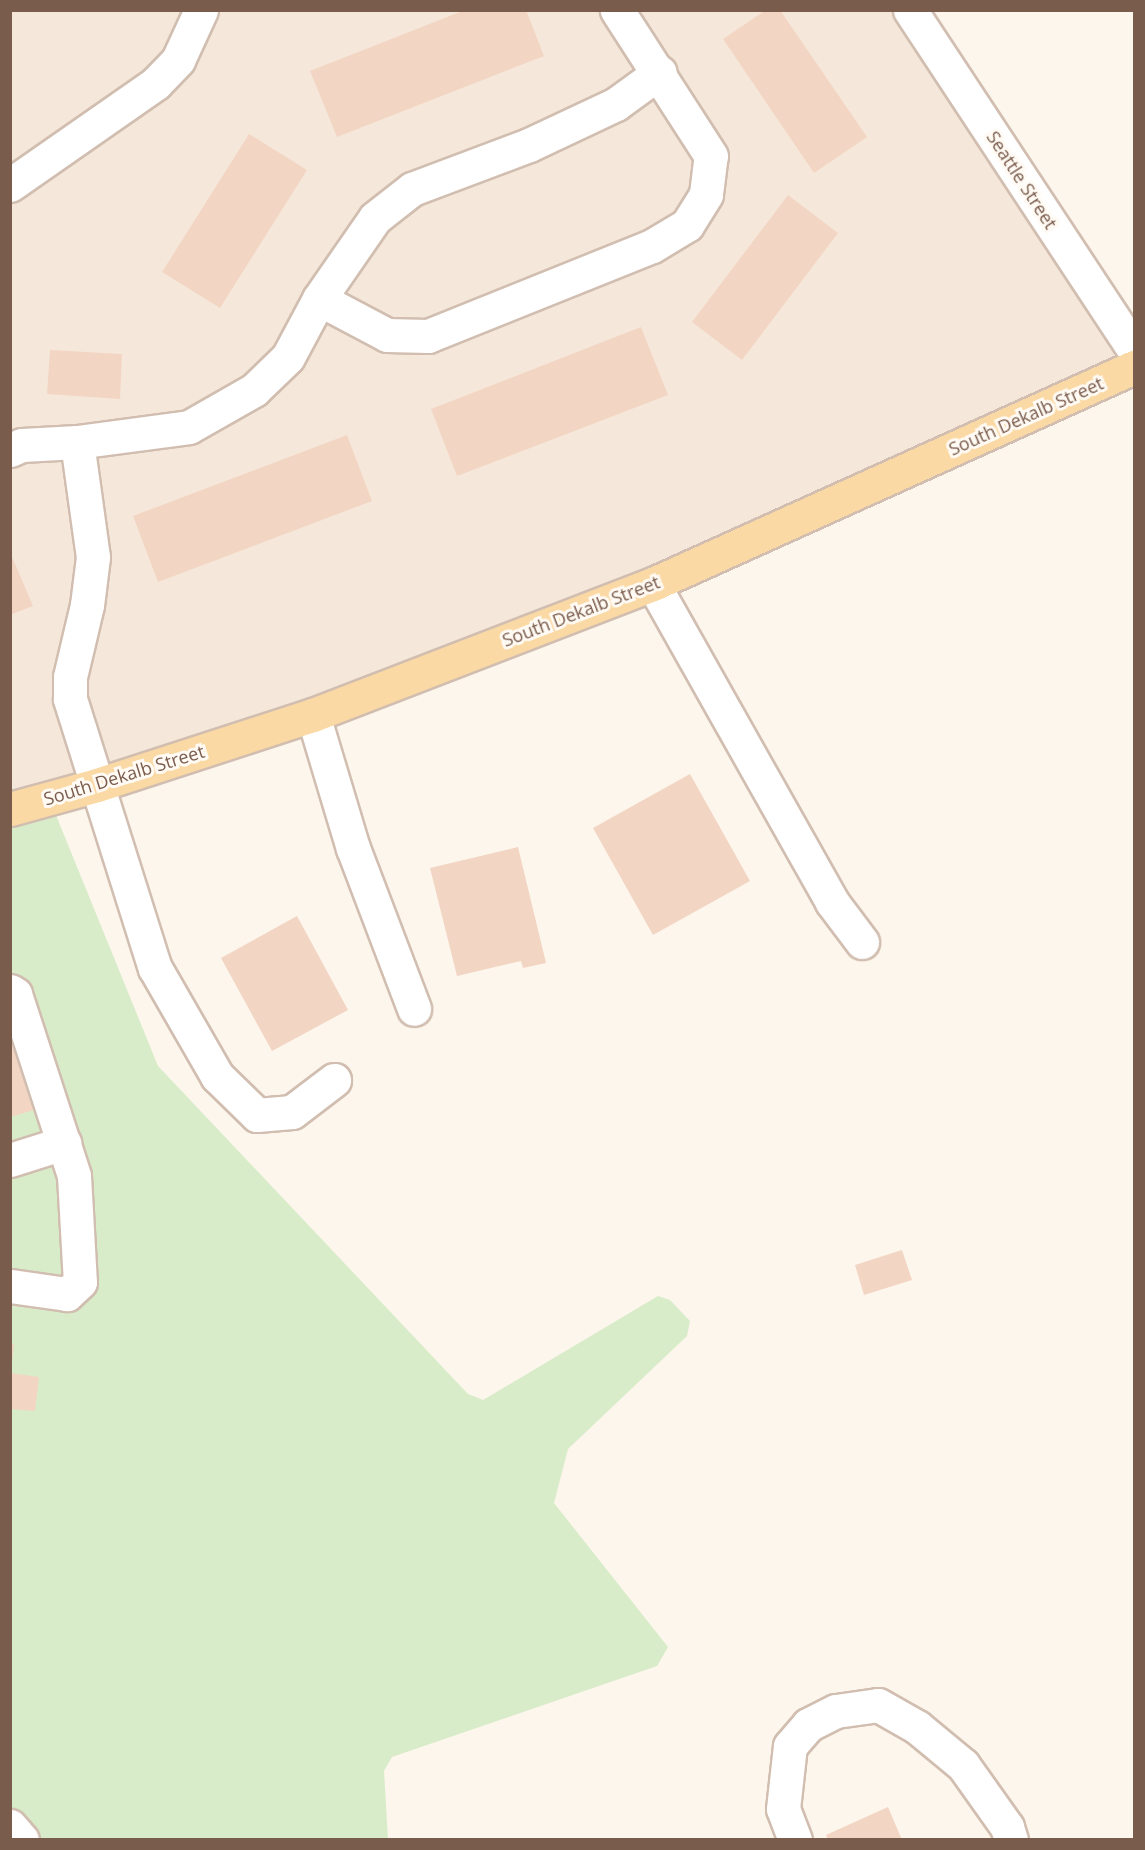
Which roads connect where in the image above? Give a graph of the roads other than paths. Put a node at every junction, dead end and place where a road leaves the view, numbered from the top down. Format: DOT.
graph roads {
  1 [pos="201,10"];
  2 [pos="617,10"];
  3 [pos="910,10"];
  4 [pos="660,72"];
  5 [pos="10,185"];
  6 [pos="319,299"];
  7 [pos="1134,350"];
  8 [pos="1134,367"];
  9 [pos="77,442"];
  10 [pos="10,450"];
  11 [pos="653,584"];
  12 [pos="313,715"];
  13 [pos="97,785"];
  14 [pos="10,809"];
  15 [pos="862,942"];
  16 [pos="10,991"];
  17 [pos="414,1009"];
  18 [pos="333,1080"];
  19 [pos="64,1143"];
  20 [pos="10,1160"];
  21 [pos="10,1286"];
  22 [pos="10,1826"];
  23 [pos="22,1839"];
  24 [pos="795,1839"];
  25 [pos="1011,1839"];
  1 -- 5 [label="street"];
  2 -- 4 [label="street"];
  3 -- 7 [label="street, Seattle Street"];
  4 -- 6 [label="street"];
  4 -- 6 [label="street"];
  6 -- 9 [label="street"];
  8 -- 11 [label="main road, South Dekalb Street"];
  9 -- 10 [label="street"];
  9 -- 13 [label="street"];
  11 -- 12 [label="main road, South Dekalb Street"];
  11 -- 15 [label="street"];
  12 -- 13 [label="main road, South Dekalb Street"];
  12 -- 17 [label="street"];
  13 -- 14 [label="main road, South Dekalb Street"];
  13 -- 18 [label="street"];
  16 -- 19 [label="street"];
  19 -- 20 [label="street"];
  19 -- 21 [label="street"];
  22 -- 23 [label="street"];
  24 -- 25 [label="street"];
}
